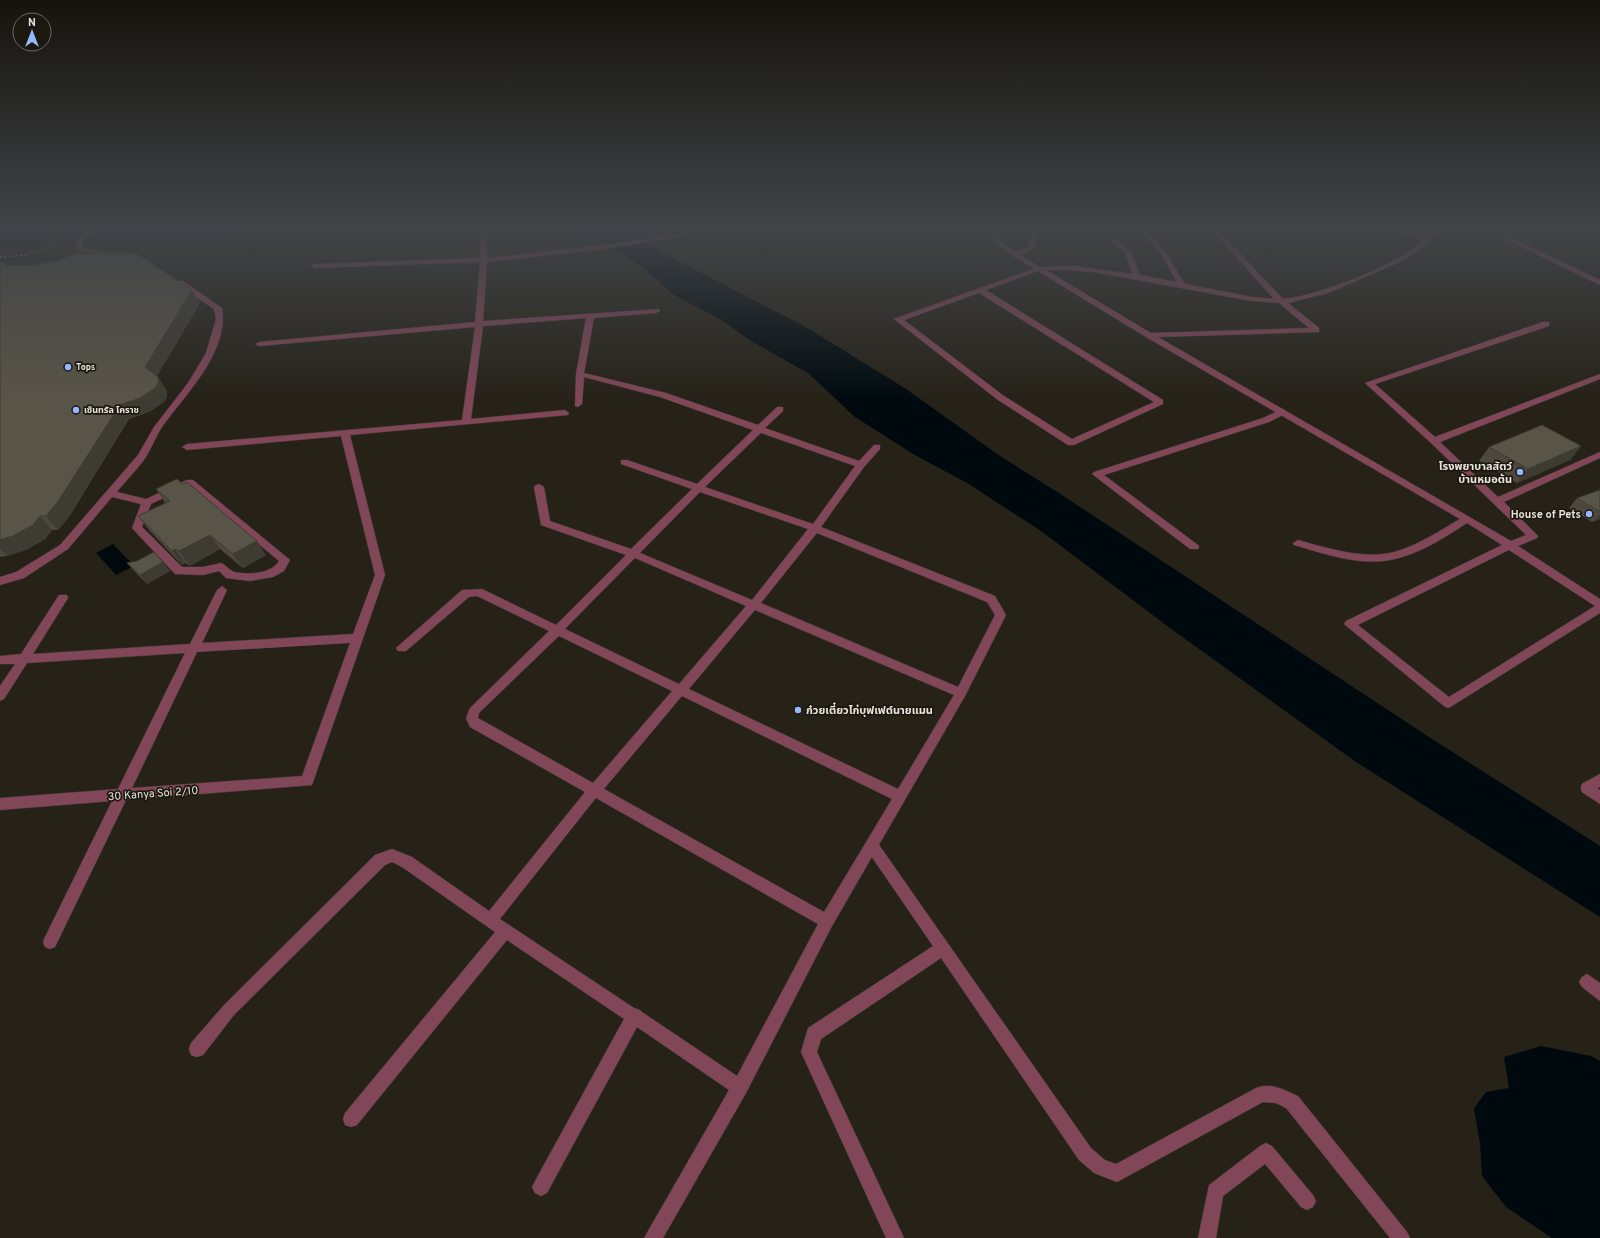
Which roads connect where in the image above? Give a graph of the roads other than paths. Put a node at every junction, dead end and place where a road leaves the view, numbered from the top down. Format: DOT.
graph roads {
  1 [pos="184,286"];
  2 [pos="483,286"];
  3 [pos="992,286"];
  4 [pos="1067,286"];
  5 [pos="1183,286"];
  6 [pos="1267,286"];
  7 [pos="1340,286"];
  8 [pos="980,290"];
  9 [pos="1281,301"];
  10 [pos="656,311"];
  11 [pos="590,317"];
  12 [pos="480,324"];
  13 [pos="1546,324"];
  14 [pos="1149,335"];
  15 [pos="259,344"];
  16 [pos="580,374"];
  17 [pos="1600,376"];
  18 [pos="578,404"];
  19 [pos="780,409"];
  20 [pos="1282,412"];
  21 [pos="565,413"];
  22 [pos="466,422"];
  23 [pos="758,428"];
  24 [pos="345,432"];
  25 [pos="1434,441"];
  26 [pos="188,447"];
  27 [pos="877,447"];
  28 [pos="1600,455"];
  29 [pos="624,462"];
  30 [pos="861,465"];
  31 [pos="539,487"];
  32 [pos="699,487"];
  33 [pos="110,493"];
  34 [pos="1498,501"];
  35 [pos="147,502"];
  36 [pos="1467,519"];
  37 [pos="815,528"];
  38 [pos="1298,543"];
  39 [pos="1510,545"];
  40 [pos="1194,547"];
  41 [pos="162,554"];
  42 [pos="634,554"];
  43 [pos="151,560"];
  44 [pos="0,581"];
  45 [pos="222,590"];
  46 [pos="63,598"];
  47 [pos="754,604"];
  48 [pos="1600,604"];
  49 [pos="1600,608"];
  50 [pos="558,630"];
  51 [pos="358,638"];
  52 [pos="194,648"];
  53 [pos="402,648"];
  54 [pos="24,658"];
  55 [pos="0,660"];
  56 [pos="681,689"];
  57 [pos="961,693"];
  58 [pos="0,696"];
  59 [pos="1600,780"];
  60 [pos="594,791"];
  61 [pos="122,795"];
  62 [pos="901,796"];
  63 [pos="1600,798"];
  64 [pos="0,804"];
  65 [pos="872,846"];
  66 [pos="490,920"];
  67 [pos="827,921"];
  68 [pos="506,931"];
  69 [pos="50,942"];
  70 [pos="943,948"];
  71 [pos="1586,982"];
  72 [pos="1600,992"];
  73 [pos="634,1015"];
  74 [pos="197,1049"];
  75 [pos="740,1087"];
  76 [pos="351,1119"];
  77 [pos="541,1187"];
  78 [pos="1307,1201"];
  79 [pos="653,1238"];
  80 [pos="895,1238"];
  81 [pos="1207,1238"];
  82 [pos="1401,1238"];
  1 -- 33 [label="street"];
  2 -- 12 [label="street"];
  3 -- 8 [label="street"];
  4 -- 14 [label="street"];
  5 -- 9 [label="street"];
  6 -- 9 [label="street"];
  7 -- 9 [label="street"];
  8 -- 8 [label="street"];
  9 -- 14 [label="street"];
  10 -- 11 [label="street"];
  11 -- 12 [label="street"];
  11 -- 16 [label="street"];
  12 -- 15 [label="street"];
  12 -- 22 [label="street"];
  13 -- 25 [label="street"];
  14 -- 20 [label="street"];
  16 -- 18 [label="street"];
  16 -- 23 [label="street"];
  17 -- 25 [label="street"];
  19 -- 23 [label="street"];
  20 -- 36 [label="street"];
  20 -- 40 [label="street"];
  21 -- 22 [label="street"];
  22 -- 24 [label="street"];
  23 -- 30 [label="street"];
  23 -- 32 [label="street"];
  24 -- 26 [label="street"];
  24 -- 51 [label="street"];
  25 -- 34 [label="street"];
  27 -- 30 [label="street"];
  28 -- 34 [label="street"];
  29 -- 32 [label="street"];
  30 -- 37 [label="street"];
  31 -- 42 [label="street"];
  32 -- 37 [label="street"];
  32 -- 42 [label="street"];
  33 -- 35 [label="street"];
  33 -- 44 [label="street"];
  34 -- 39 [label="street"];
  35 -- 41 [label="street"];
  35 -- 41 [label="street"];
  36 -- 38 [label="street"];
  36 -- 39 [label="street"];
  37 -- 47 [label="street"];
  37 -- 57 [label="street"];
  39 -- 48 [label="street"];
  39 -- 49 [label="street"];
  41 -- 43 [label="street"];
  42 -- 47 [label="street"];
  42 -- 50 [label="street"];
  45 -- 52 [label="street"];
  46 -- 54 [label="street"];
  47 -- 56 [label="street"];
  47 -- 57 [label="street"];
  50 -- 53 [label="street"];
  50 -- 56 [label="street"];
  50 -- 60 [label="street"];
  51 -- 52 [label="street"];
  51 -- 61 [label="street, 30 Kanya Soi 2/10"];
  52 -- 54 [label="street"];
  52 -- 61 [label="street"];
  54 -- 55 [label="street"];
  54 -- 58 [label="street"];
  56 -- 60 [label="street"];
  56 -- 62 [label="street"];
  57 -- 62 [label="street"];
  59 -- 63 [label="street"];
  60 -- 66 [label="street"];
  60 -- 67 [label="street"];
  61 -- 64 [label="street, 30 Kanya Soi 2/10"];
  61 -- 69 [label="street"];
  62 -- 65 [label="street"];
  65 -- 67 [label="street"];
  65 -- 70 [label="street"];
  66 -- 68 [label="street"];
  66 -- 74 [label="street"];
  67 -- 75 [label="street"];
  68 -- 73 [label="street"];
  68 -- 76 [label="street"];
  70 -- 80 [label="street"];
  70 -- 82 [label="street"];
  71 -- 72 [label="street"];
  73 -- 75 [label="street"];
  73 -- 77 [label="street"];
  75 -- 79 [label="street"];
  78 -- 81 [label="street"];
}
